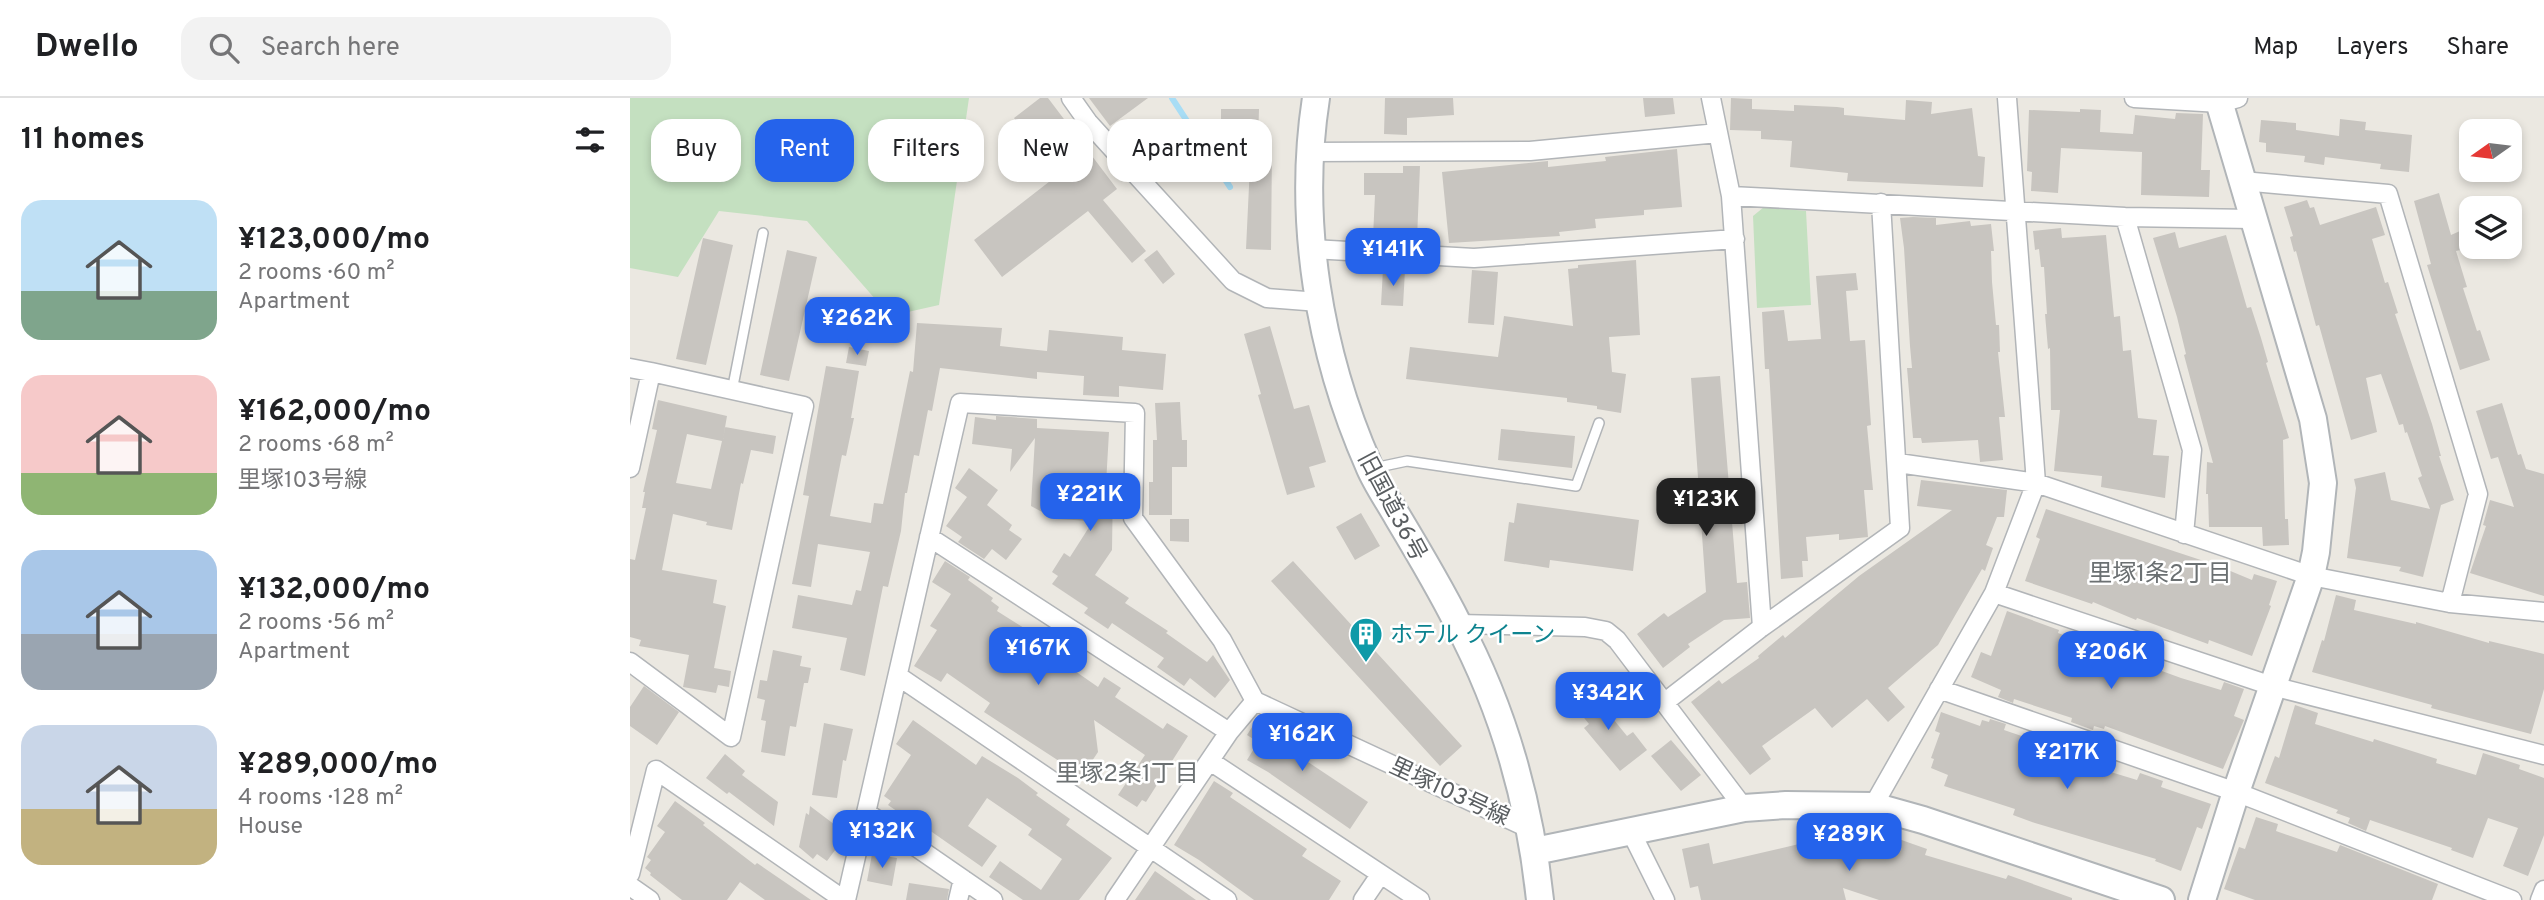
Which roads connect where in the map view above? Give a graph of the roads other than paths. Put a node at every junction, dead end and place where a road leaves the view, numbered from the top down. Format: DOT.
graph roads {
  1 [pos="1072,98"];
  2 [pos="1317,98"];
  3 [pos="1711,98"];
  4 [pos="2007,98"];
  5 [pos="2134,98"];
  6 [pos="2225,100"];
  7 [pos="1718,133"];
  8 [pos="1311,152"];
  9 [pos="2242,181"];
  10 [pos="1731,195"];
  11 [pos="1881,204"];
  12 [pos="2016,209"];
  13 [pos="2125,216"];
  14 [pos="2253,219"];
  15 [pos="763,233"];
  16 [pos="1735,239"];
  17 [pos="1312,249"];
  18 [pos="1319,302"];
  19 [pos="630,368"];
  20 [pos="651,372"];
  21 [pos="732,391"];
  22 [pos="1599,422"];
  23 [pos="1898,463"];
  24 [pos="630,468"];
  25 [pos="1370,469"];
  26 [pos="2036,483"];
  27 [pos="2183,534"];
  28 [pos="929,537"];
  29 [pos="2311,576"];
  30 [pos="1994,593"];
  31 [pos="2450,603"];
  32 [pos="2544,612"];
  33 [pos="1458,624"];
  34 [pos="1762,627"];
  35 [pos="630,662"];
  36 [pos="898,676"];
  37 [pos="2272,686"];
  38 [pos="1939,689"];
  39 [pos="1255,701"];
  40 [pos="1665,702"];
  41 [pos="1229,732"];
  42 [pos="2544,755"];
  43 [pos="1210,761"];
  44 [pos="2236,792"];
  45 [pos="1873,806"];
  46 [pos="1744,808"];
  47 [pos="867,813"];
  48 [pos="1630,830"];
  49 [pos="1532,840"];
  50 [pos="1152,848"];
  51 [pos="630,874"];
  52 [pos="1380,875"];
  53 [pos="963,879"];
  54 [pos="630,886"];
  55 [pos="2544,890"];
  56 [pos="2151,899"];
  57 [pos="650,900"];
  58 [pos="845,900"];
  59 [pos="958,900"];
  60 [pos="993,900"];
  61 [pos="1115,900"];
  62 [pos="1227,900"];
  63 [pos="1363,900"];
  64 [pos="1420,900"];
  65 [pos="1540,900"];
  66 [pos="1665,900"];
  67 [pos="2202,900"];
  68 [pos="2512,900"];
  69 [pos="2540,900"];
  1 -- 18 [label="street"];
  2 -- 8 [label="street, 旧国道36号"];
  3 -- 7 [label="street"];
  4 -- 12 [label="street"];
  5 -- 6 [label="street"];
  6 -- 9 [label="street"];
  7 -- 8 [label="street"];
  7 -- 10 [label="street"];
  8 -- 17 [label="street, 旧国道36号"];
  9 -- 14 [label="street"];
  9 -- 31 [label="street"];
  10 -- 11 [label="street"];
  10 -- 16 [label="street"];
  11 -- 12 [label="street"];
  11 -- 23 [label="street"];
  12 -- 13 [label="street"];
  12 -- 26 [label="street"];
  13 -- 14 [label="street"];
  13 -- 27 [label="street"];
  14 -- 29 [label="street"];
  15 -- 21 [label="lane"];
  16 -- 17 [label="street"];
  16 -- 34 [label="street"];
  17 -- 18 [label="street, 旧国道36号"];
  18 -- 25 [label="street, 旧国道36号"];
  19 -- 20 [label="street"];
  20 -- 21 [label="street"];
  20 -- 24 [label="street"];
  21 -- 35 [label="street"];
  22 -- 25 [label="lane"];
  23 -- 26 [label="street"];
  23 -- 34 [label="street"];
  25 -- 33 [label="street, 旧国道36号"];
  26 -- 27 [label="street"];
  26 -- 30 [label="street"];
  27 -- 29 [label="street"];
  28 -- 36 [label="street"];
  28 -- 39 [label="street"];
  28 -- 41 [label="street"];
  29 -- 31 [label="street"];
  29 -- 37 [label="street"];
  30 -- 37 [label="street"];
  30 -- 38 [label="street"];
  31 -- 32 [label="street"];
  33 -- 40 [label="street"];
  33 -- 49 [label="street, 旧国道36号"];
  34 -- 40 [label="street"];
  36 -- 47 [label="street"];
  36 -- 50 [label="street"];
  37 -- 42 [label="street"];
  37 -- 44 [label="street"];
  38 -- 44 [label="street"];
  38 -- 45 [label="street"];
  39 -- 41 [label="street"];
  39 -- 49 [label="street, 里塚103号線"];
  40 -- 46 [label="street"];
  41 -- 43 [label="street"];
  43 -- 50 [label="street"];
  43 -- 52 [label="street"];
  44 -- 67 [label="street"];
  44 -- 68 [label="street"];
  45 -- 46 [label="street"];
  45 -- 56 [label="street"];
  46 -- 48 [label="street"];
  47 -- 53 [label="street"];
  47 -- 58 [label="street"];
  48 -- 49 [label="street"];
  48 -- 66 [label="street"];
  49 -- 65 [label="street, 旧国道36号"];
  50 -- 61 [label="street"];
  50 -- 62 [label="street"];
  51 -- 58 [label="street"];
  52 -- 63 [label="street"];
  52 -- 64 [label="street"];
  53 -- 59 [label="street"];
  53 -- 60 [label="street"];
  54 -- 57 [label="street"];
  55 -- 69 [label="street"];
}
